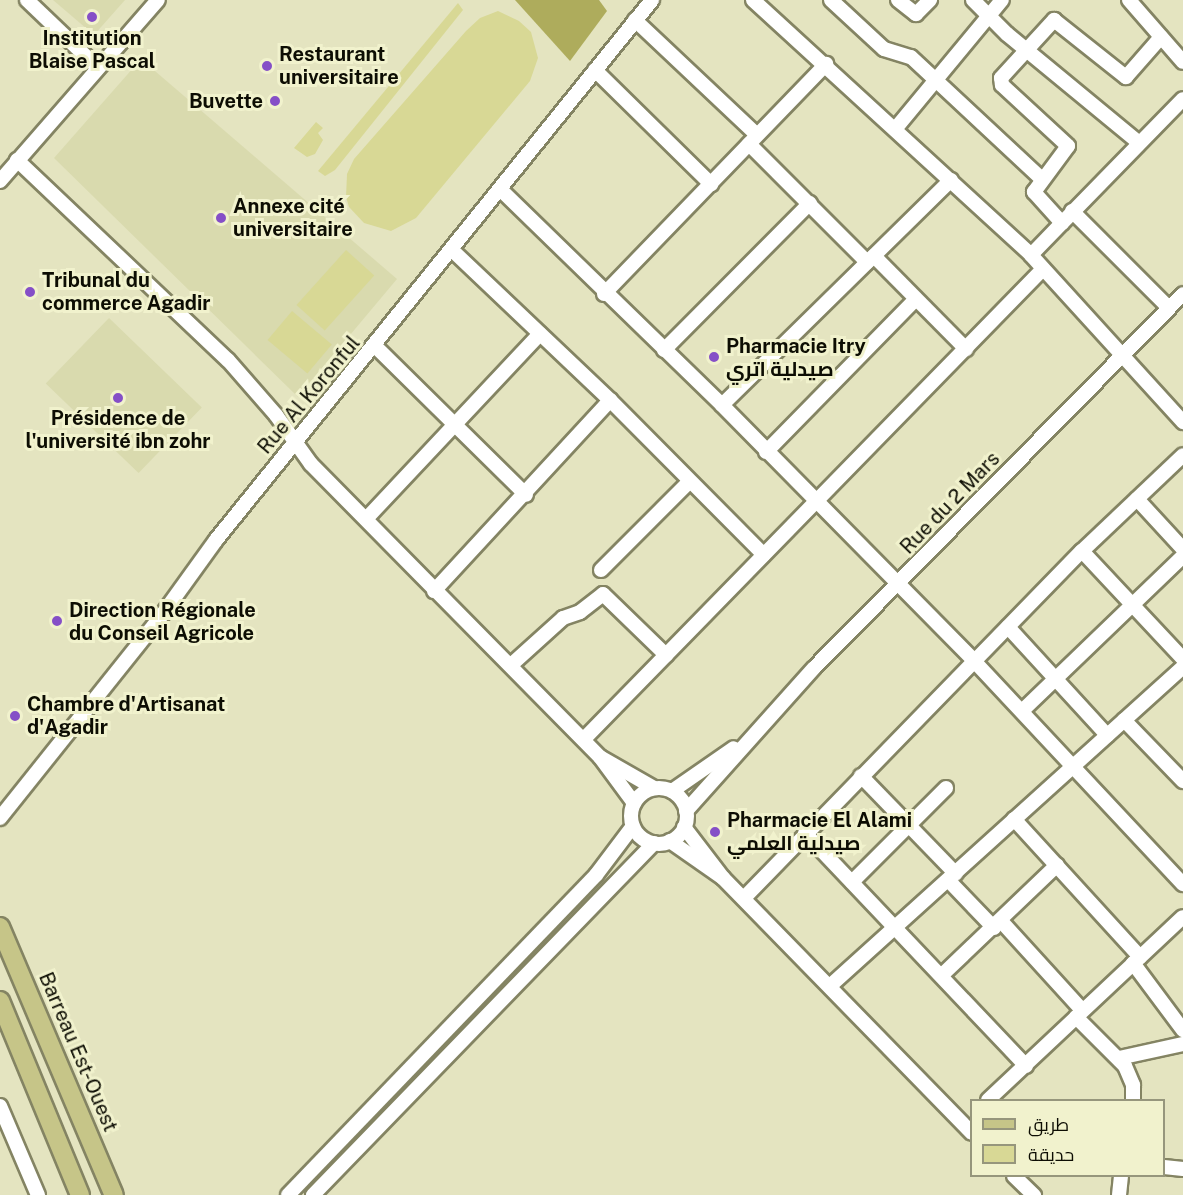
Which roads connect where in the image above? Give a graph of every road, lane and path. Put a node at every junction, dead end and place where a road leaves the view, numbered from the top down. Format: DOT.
graph roads {
  1 [pos="27,0"];
  2 [pos="158,0"];
  3 [pos="652,0"];
  4 [pos="753,0"];
  5 [pos="898,0"];
  6 [pos="930,0"];
  7 [pos="973,0"];
  8 [pos="1002,0"];
  9 [pos="1129,0"];
  10 [pos="833,1"];
  11 [pos="990,14"];
  12 [pos="635,20"];
  13 [pos="1161,37"];
  14 [pos="1028,47"];
  15 [pos="1183,62"];
  16 [pos="826,64"];
  17 [pos="98,67"];
  18 [pos="595,70"];
  19 [pos="938,81"];
  20 [pos="1183,99"];
  21 [pos="896,128"];
  22 [pos="752,139"];
  23 [pos="1138,142"];
  24 [pos="17,160"];
  25 [pos="1042,179"];
  26 [pos="951,180"];
  27 [pos="0,181"];
  28 [pos="711,184"];
  29 [pos="501,190"];
  30 [pos="810,202"];
  31 [pos="1072,211"];
  32 [pos="1062,224"];
  33 [pos="452,250"];
  34 [pos="1031,255"];
  35 [pos="870,259"];
  36 [pos="1043,269"];
  37 [pos="604,294"];
  38 [pos="1183,294"];
  39 [pos="916,299"];
  40 [pos="1170,308"];
  41 [pos="540,334"];
  42 [pos="375,346"];
  43 [pos="966,349"];
  44 [pos="664,350"];
  45 [pos="1123,355"];
  46 [pos="610,400"];
  47 [pos="722,405"];
  48 [pos="1183,422"];
  49 [pos="454,425"];
  50 [pos="294,441"];
  51 [pos="766,452"];
  52 [pos="1183,455"];
  53 [pos="689,482"];
  54 [pos="526,495"];
  55 [pos="1137,499"];
  56 [pos="816,504"];
  57 [pos="366,519"];
  58 [pos="1183,549"];
  59 [pos="1082,551"];
  60 [pos="764,555"];
  61 [pos="1183,556"];
  62 [pos="601,570"];
  63 [pos="896,585"];
  64 [pos="434,591"];
  65 [pos="1132,605"];
  66 [pos="1008,627"];
  67 [pos="666,655"];
  68 [pos="1183,659"];
  69 [pos="976,663"];
  70 [pos="512,664"];
  71 [pos="1183,667"];
  72 [pos="1054,678"];
  73 [pos="1022,711"];
  74 [pos="1124,720"];
  75 [pos="1107,735"];
  76 [pos="584,739"];
  77 [pos="746,741"];
  78 [pos="600,757"];
  79 [pos="1072,765"];
  80 [pos="861,776"];
  81 [pos="1183,781"];
  82 [pos="654,788"];
  83 [pos="946,788"];
  84 [pos="672,791"];
  85 [pos="634,803"];
  86 [pos="686,811"];
  87 [pos="0,818"];
  88 [pos="1014,819"];
  89 [pos="910,825"];
  90 [pos="633,826"];
  91 [pos="684,827"];
  92 [pos="805,833"];
  93 [pos="670,842"];
  94 [pos="654,843"];
  95 [pos="1057,865"];
  96 [pos="952,877"];
  97 [pos="723,878"];
  98 [pos="852,882"];
  99 [pos="1183,884"];
  100 [pos="744,898"];
  101 [pos="1183,916"];
  102 [pos="997,925"];
  103 [pos="0,927"];
  104 [pos="896,927"];
  105 [pos="1136,960"];
  106 [pos="942,975"];
  107 [pos="831,985"];
  108 [pos="0,1001"];
  109 [pos="1079,1013"];
  110 [pos="1183,1030"];
  111 [pos="1183,1044"];
  112 [pos="1119,1058"];
  113 [pos="1026,1066"];
  114 [pos="990,1099"];
  115 [pos="1133,1099"];
  116 [pos="0,1106"];
  117 [pos="968,1124"];
  118 [pos="1165,1167"];
  119 [pos="1183,1169"];
  120 [pos="1015,1177"];
  121 [pos="1121,1177"];
  122 [pos="38,1195"];
  123 [pos="80,1195"];
  124 [pos="114,1195"];
  125 [pos="288,1195"];
  126 [pos="313,1195"];
  127 [pos="1034,1195"];
  128 [pos="1119,1195"];
  1 -- 17 [label="street"];
  2 -- 17 [label="street"];
  3 -- 12 [label="street, Rue Al Koronful"];
  4 -- 16 [label="street"];
  5 -- 6 [label="street"];
  7 -- 11 [label="street"];
  8 -- 11 [label="street"];
  9 -- 13 [label="street"];
  10 -- 19 [label="street"];
  11 -- 14 [label="street"];
  11 -- 19 [label="street"];
  12 -- 18 [label="street, Rue Al Koronful"];
  12 -- 22 [label="street"];
  13 -- 14 [label="street"];
  13 -- 15 [label="street"];
  14 -- 23 [label="street"];
  14 -- 25 [label="street"];
  16 -- 21 [label="street"];
  16 -- 22 [label="street"];
  17 -- 24 [label="street"];
  18 -- 28 [label="street"];
  18 -- 29 [label="street, Rue Al Koronful"];
  19 -- 21 [label="street"];
  19 -- 25 [label="street"];
  20 -- 23 [label="street"];
  21 -- 26 [label="street"];
  22 -- 28 [label="street"];
  22 -- 30 [label="street"];
  23 -- 31 [label="street"];
  24 -- 27 [label="street"];
  24 -- 50 [label="street"];
  25 -- 32 [label="street"];
  26 -- 34 [label="street"];
  26 -- 35 [label="street"];
  28 -- 37 [label="street"];
  29 -- 33 [label="street, Rue Al Koronful"];
  29 -- 37 [label="street"];
  30 -- 35 [label="street"];
  30 -- 44 [label="street"];
  31 -- 32 [label="street"];
  31 -- 40 [label="street"];
  32 -- 34 [label="street"];
  33 -- 41 [label="street"];
  33 -- 42 [label="street, Rue Al Koronful"];
  34 -- 36 [label="street"];
  35 -- 39 [label="street"];
  35 -- 47 [label="street"];
  36 -- 43 [label="street"];
  36 -- 45 [label="street"];
  37 -- 44 [label="street"];
  38 -- 40 [label="street, Rue du 2 Mars"];
  39 -- 43 [label="street"];
  39 -- 51 [label="street"];
  40 -- 45 [label="street, Rue du 2 Mars"];
  41 -- 46 [label="street"];
  41 -- 49 [label="street"];
  42 -- 49 [label="street"];
  42 -- 50 [label="street, Rue Al Koronful"];
  43 -- 56 [label="street"];
  44 -- 47 [label="street"];
  45 -- 48 [label="street"];
  45 -- 63 [label="street, Rue du 2 Mars"];
  46 -- 53 [label="street"];
  46 -- 54 [label="street"];
  47 -- 51 [label="street"];
  49 -- 54 [label="street"];
  49 -- 57 [label="street"];
  50 -- 57 [label="street"];
  50 -- 87 [label="street, Rue Al Koronful"];
  51 -- 56 [label="street"];
  52 -- 55 [label="street"];
  53 -- 60 [label="street"];
  53 -- 62 [label="street"];
  54 -- 64 [label="street"];
  55 -- 58 [label="street"];
  55 -- 59 [label="street"];
  56 -- 60 [label="street"];
  56 -- 63 [label="street"];
  57 -- 64 [label="street"];
  59 -- 65 [label="street"];
  59 -- 66 [label="street"];
  60 -- 67 [label="street"];
  61 -- 65 [label="street"];
  63 -- 69 [label="street"];
  63 -- 77 [label="street, Rue du 2 Mars"];
  64 -- 70 [label="street"];
  65 -- 68 [label="street"];
  65 -- 72 [label="street"];
  66 -- 69 [label="street"];
  66 -- 72 [label="street"];
  67 -- 70 [label="street"];
  67 -- 76 [label="street"];
  69 -- 73 [label="street"];
  69 -- 80 [label="street"];
  70 -- 76 [label="street"];
  71 -- 74 [label="street"];
  72 -- 73 [label="street"];
  72 -- 75 [label="street"];
  73 -- 79 [label="street"];
  74 -- 75 [label="street"];
  74 -- 81 [label="street"];
  75 -- 79 [label="street"];
  76 -- 78 [label="street"];
  77 -- 84 [label="street, Rue du 2 Mars"];
  77 -- 86 [label="street, Rue du 2 Mars"];
  78 -- 82 [label="street"];
  78 -- 85 [label="street"];
  79 -- 88 [label="street"];
  79 -- 99 [label="street"];
  80 -- 89 [label="street"];
  80 -- 92 [label="street"];
  82 -- 84 [label="street"];
  82 -- 85 [label="street"];
  83 -- 89 [label="street"];
  84 -- 86 [label="street"];
  85 -- 90 [label="street"];
  86 -- 91 [label="street"];
  88 -- 95 [label="street"];
  88 -- 96 [label="street"];
  89 -- 96 [label="street"];
  89 -- 98 [label="street"];
  90 -- 94 [label="street"];
  90 -- 125 [label="street"];
  91 -- 93 [label="street"];
  91 -- 97 [label="street"];
  92 -- 98 [label="street"];
  92 -- 100 [label="street"];
  93 -- 94 [label="street"];
  93 -- 97 [label="street"];
  94 -- 126 [label="street"];
  95 -- 102 [label="street"];
  95 -- 105 [label="street"];
  96 -- 102 [label="street"];
  96 -- 104 [label="street"];
  97 -- 100 [label="street"];
  98 -- 104 [label="street"];
  100 -- 107 [label="street"];
  101 -- 105 [label="street"];
  102 -- 106 [label="street"];
  102 -- 109 [label="street"];
  103 -- 124 [label="main road, Barreau Est-Ouest"];
  104 -- 106 [label="street"];
  104 -- 107 [label="street"];
  105 -- 109 [label="street"];
  105 -- 110 [label="street"];
  106 -- 113 [label="street"];
  107 -- 117 [label="street"];
  108 -- 123 [label="main road"];
  109 -- 112 [label="street"];
  109 -- 113 [label="street"];
  111 -- 112 [label="street"];
  112 -- 115 [label="street"];
  113 -- 114 [label="street"];
  116 -- 122 [label="street"];
  118 -- 119 [label="street"];
  120 -- 127 [label="street"];
  121 -- 128 [label="street"];
}
